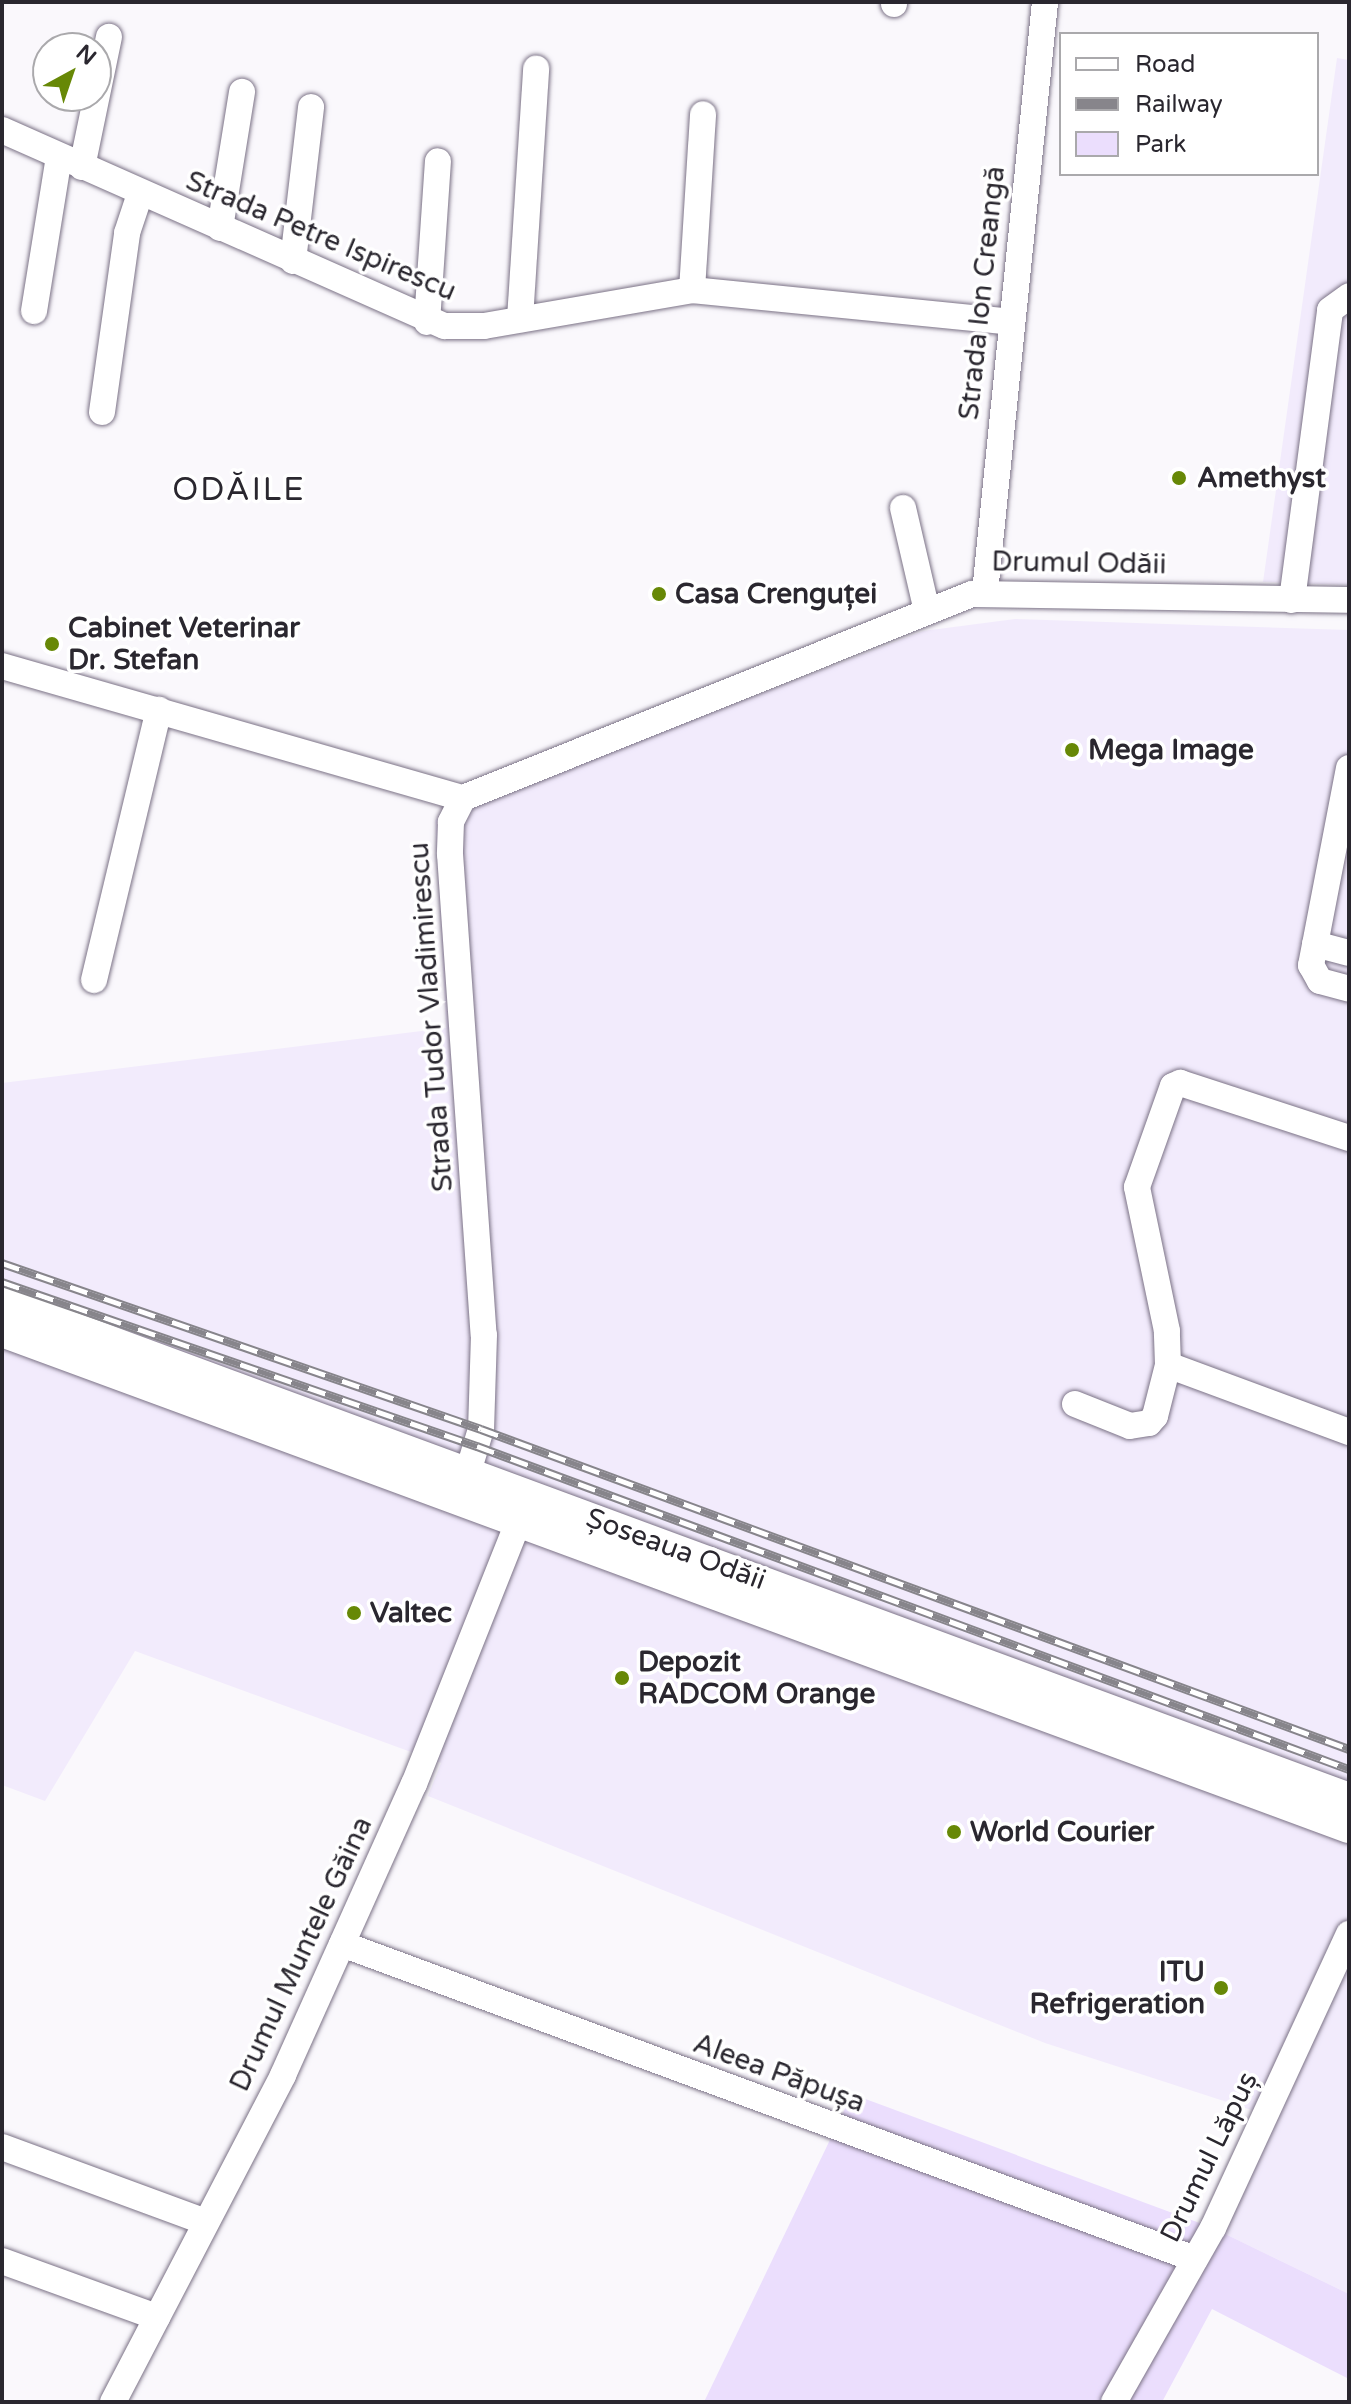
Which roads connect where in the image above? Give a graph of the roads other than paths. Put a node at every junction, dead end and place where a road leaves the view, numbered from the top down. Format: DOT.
graph roads {
  1 [pos="1045,2"];
  2 [pos="536,69"];
  3 [pos="242,92"];
  4 [pos="311,107"];
  5 [pos="86,112"];
  6 [pos="703,114"];
  7 [pos="2,130"];
  8 [pos="438,161"];
  9 [pos="70,162"];
  10 [pos="140,194"];
  11 [pos="220,228"];
  12 [pos="293,261"];
  13 [pos="692,290"];
  14 [pos="1349,296"];
  15 [pos="34,311"];
  16 [pos="520,319"];
  17 [pos="427,322"];
  18 [pos="1010,322"];
  19 [pos="102,412"];
  20 [pos="903,508"];
  21 [pos="985,592"];
  22 [pos="1292,600"];
  23 [pos="1349,600"];
  24 [pos="927,611"];
  25 [pos="2,666"];
  26 [pos="159,710"];
  27 [pos="1349,768"];
  28 [pos="463,798"];
  29 [pos="1315,944"];
  30 [pos="1349,953"];
  31 [pos="94,980"];
  32 [pos="1349,989"];
  33 [pos="1349,1138"];
  34 [pos="2,1302"];
  35 [pos="2,1331"];
  36 [pos="1168,1365"];
  37 [pos="1075,1404"];
  38 [pos="1349,1432"];
  39 [pos="468,1472"];
  40 [pos="519,1520"];
  41 [pos="1349,1799"];
  42 [pos="1349,1827"];
  43 [pos="1349,1934"];
  44 [pos="342,1944"];
  45 [pos="2,2147"];
  46 [pos="206,2222"];
  47 [pos="1195,2259"];
  48 [pos="2,2261"];
  49 [pos="157,2317"];
  50 [pos="113,2402"];
  51 [pos="1114,2402"];
  1 -- 18 [label="street, Strada Ion Creangă"];
  2 -- 16 [label="street"];
  3 -- 11 [label="street"];
  4 -- 12 [label="street"];
  5 -- 9 [label="street"];
  6 -- 13 [label="street"];
  7 -- 9 [label="street, Strada Petre Ispirescu"];
  8 -- 17 [label="street"];
  9 -- 10 [label="street, Strada Petre Ispirescu"];
  9 -- 15 [label="street"];
  10 -- 11 [label="street, Strada Petre Ispirescu"];
  10 -- 19 [label="street"];
  11 -- 12 [label="street, Strada Petre Ispirescu"];
  12 -- 17 [label="street, Strada Petre Ispirescu"];
  13 -- 16 [label="street, Strada Petre Ispirescu"];
  13 -- 18 [label="street, Strada Petre Ispirescu"];
  14 -- 22 [label="street"];
  16 -- 17 [label="street, Strada Petre Ispirescu"];
  18 -- 21 [label="street, Strada Ion Creangă"];
  20 -- 24 [label="street"];
  21 -- 22 [label="street, Drumul Odăii"];
  21 -- 24 [label="street, Drumul Odăii"];
  22 -- 23 [label="street, Drumul Odăii"];
  24 -- 28 [label="street, Drumul Odăii"];
  25 -- 26 [label="street"];
  26 -- 28 [label="street"];
  26 -- 31 [label="street"];
  27 -- 29 [label="street"];
  28 -- 39 [label="street, Strada Tudor Vladimirescu"];
  29 -- 30 [label="street"];
  29 -- 32 [label="street"];
  33 -- 36 [label="street"];
  34 -- 39 [label="main road, Șoseaua Odăii"];
  35 -- 40 [label="main road, Șoseaua Odăii"];
  36 -- 37 [label="street"];
  36 -- 38 [label="street"];
  39 -- 41 [label="main road, Șoseaua Odăii"];
  40 -- 42 [label="main road, Șoseaua Odăii"];
  40 -- 44 [label="street, Drumul Muntele Găina"];
  43 -- 47 [label="street, Drumul Lăpuș"];
  44 -- 46 [label="street, Drumul Muntele Găina"];
  44 -- 47 [label="street, Aleea Păpușa"];
  45 -- 46 [label="street"];
  46 -- 49 [label="street, Drumul Muntele Găina"];
  47 -- 51 [label="street, Drumul Lăpuș"];
  48 -- 49 [label="street"];
  49 -- 50 [label="street, Drumul Muntele Găina"];
}
